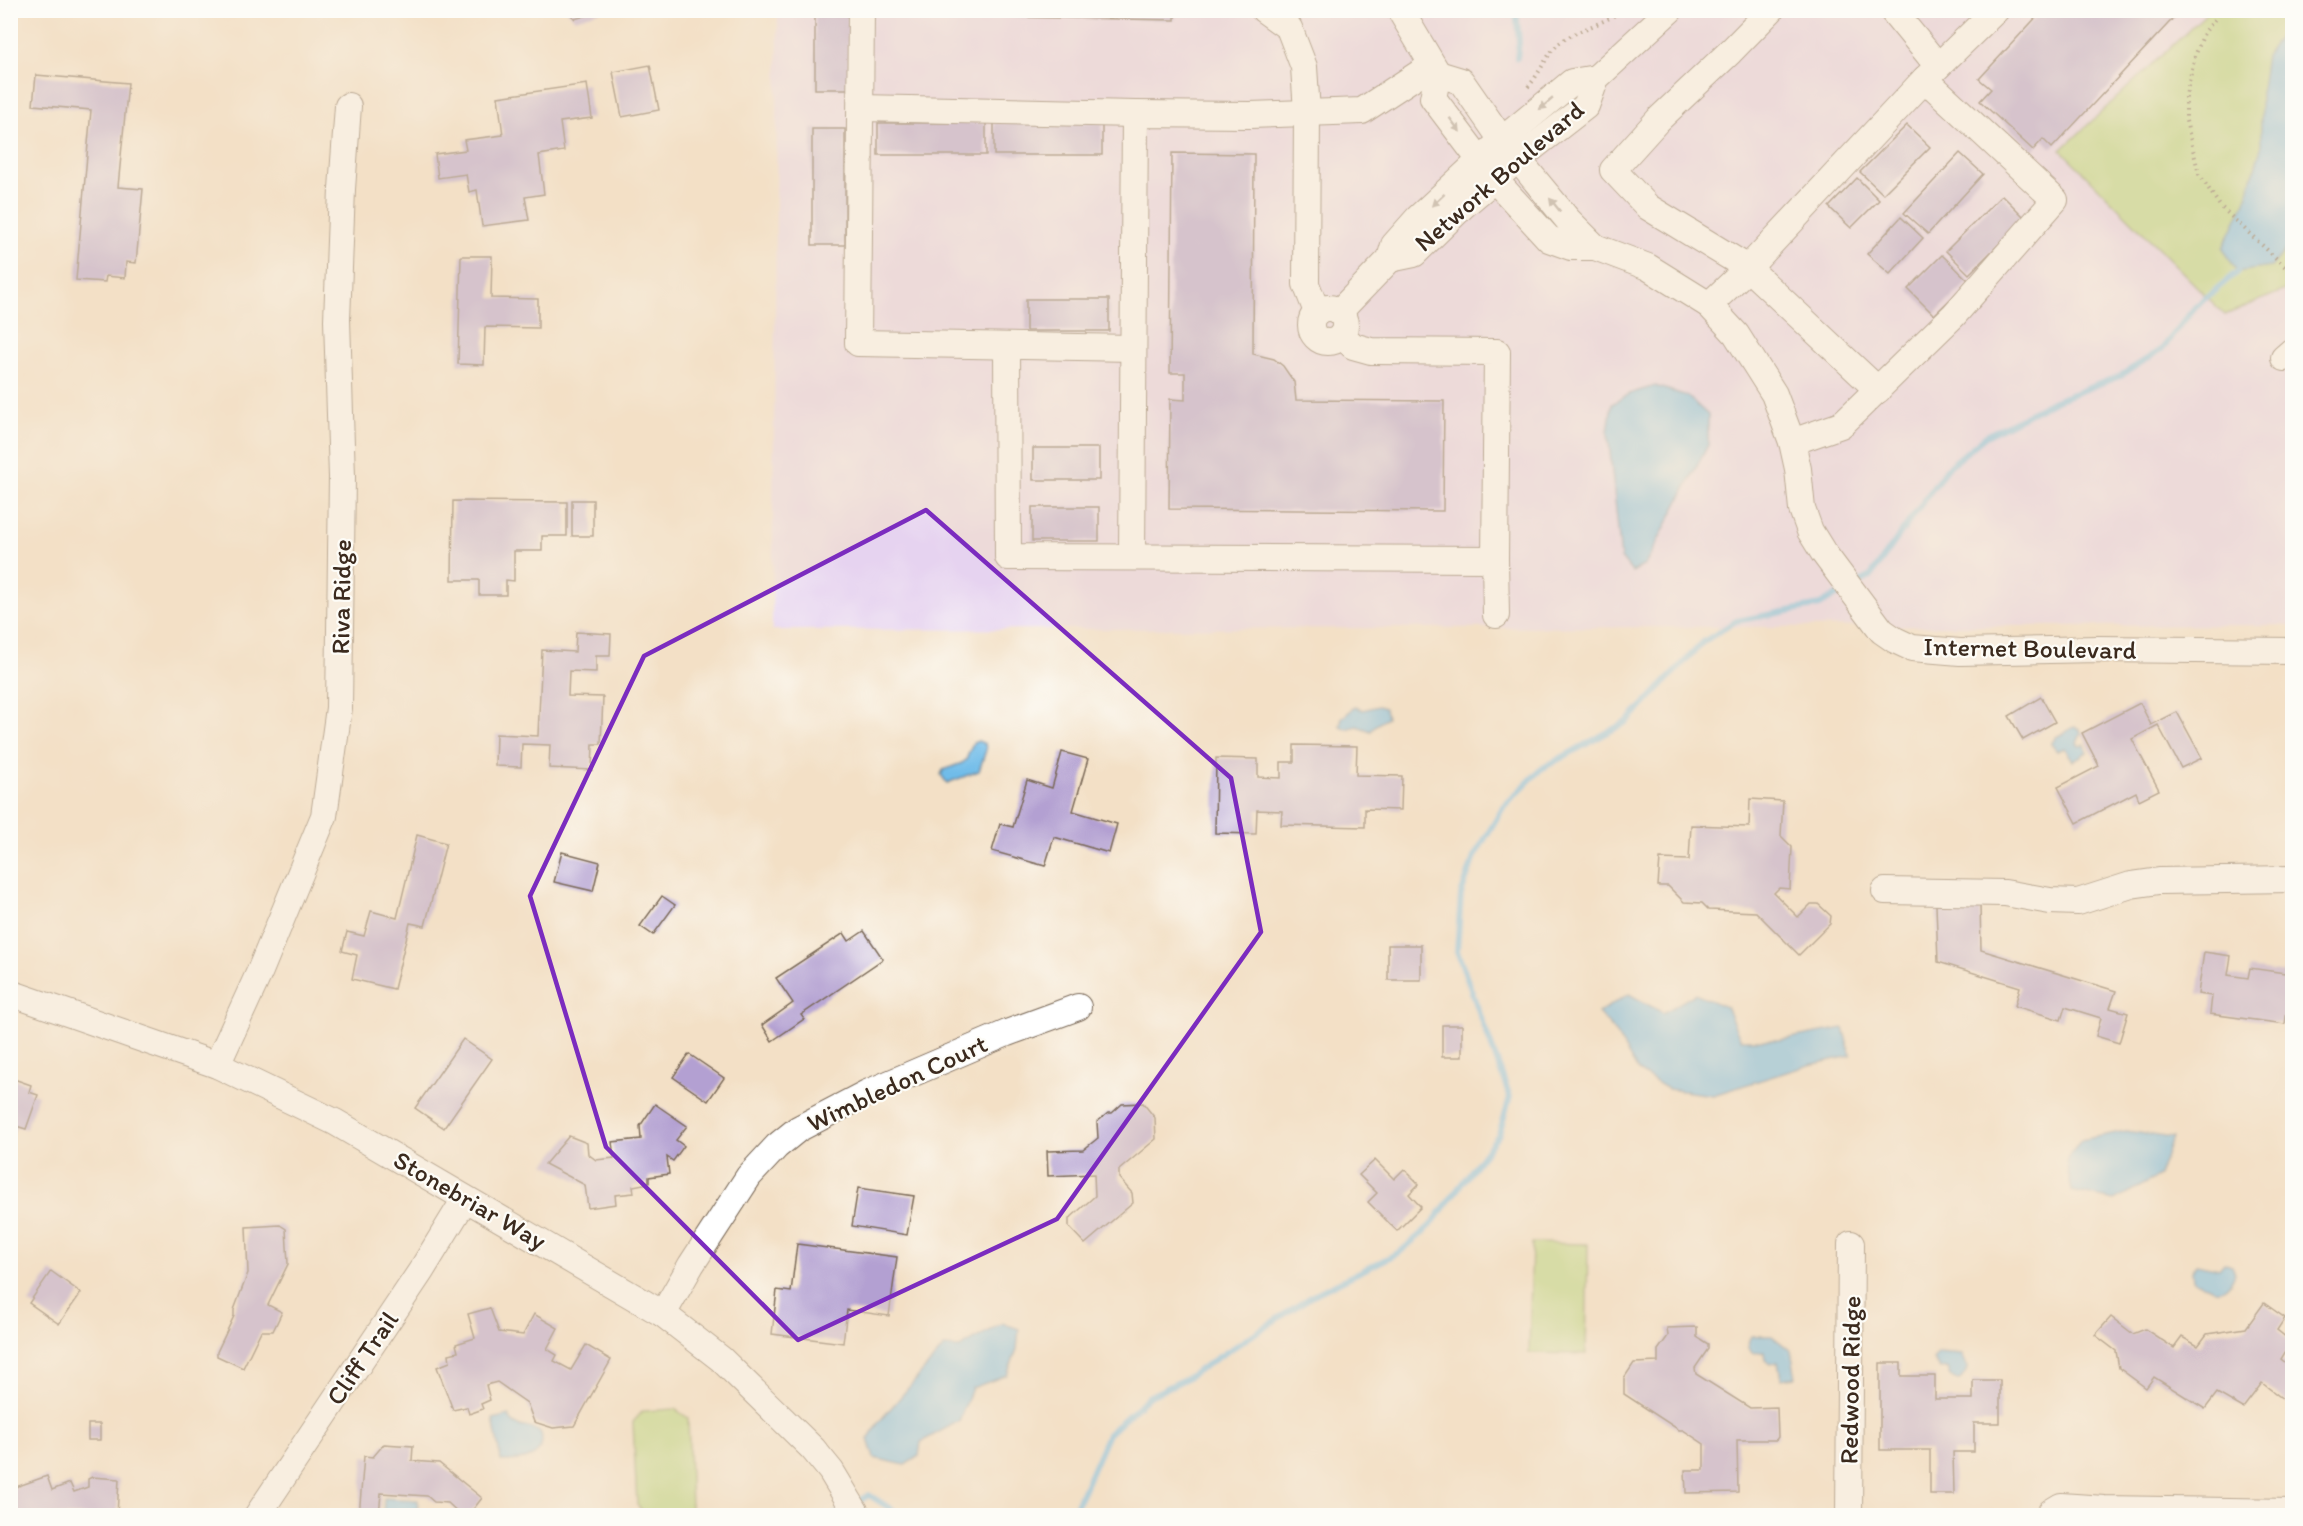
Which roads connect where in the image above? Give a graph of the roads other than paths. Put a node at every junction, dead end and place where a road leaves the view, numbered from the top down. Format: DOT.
graph roads {
  1 [pos="861,10"];
  2 [pos="1264,10"];
  3 [pos="1400,10"];
  4 [pos="1670,10"];
  5 [pos="1771,10"];
  6 [pos="1892,10"];
  7 [pos="1996,10"];
  8 [pos="1435,70"];
  9 [pos="1932,72"];
  10 [pos="348,106"];
  11 [pos="861,108"];
  12 [pos="1307,112"];
  13 [pos="1135,114"];
  14 [pos="1510,150"];
  15 [pos="1488,170"];
  16 [pos="1595,247"];
  17 [pos="1748,268"];
  18 [pos="1709,305"];
  19 [pos="1332,320"];
  20 [pos="1007,346"];
  21 [pos="1133,348"];
  22 [pos="1878,390"];
  23 [pos="1792,441"];
  24 [pos="1132,558"];
  25 [pos="1495,560"];
  26 [pos="1496,615"];
  27 [pos="2292,651"];
  28 [pos="2292,879"];
  29 [pos="1885,891"];
  30 [pos="10,993"];
  31 [pos="1078,1007"];
  32 [pos="217,1065"];
  33 [pos="465,1199"];
  34 [pos="1851,1244"];
  35 [pos="663,1314"];
  36 [pos="2292,1512"];
  37 [pos="257,1515"];
  38 [pos="858,1515"];
  39 [pos="1849,1515"];
  40 [pos="2051,1515"];
  1 -- 11 [label="street"];
  2 -- 12 [label="street"];
  3 -- 8 [label="street"];
  4 -- 14 [label="street, Network Boulevard"];
  5 -- 17 [label="street"];
  6 -- 9 [label="street"];
  7 -- 9 [label="street"];
  8 -- 12 [label="street"];
  8 -- 14 [label="street, Internet Boulevard"];
  8 -- 15 [label="street, Internet Boulevard, one-way"];
  9 -- 17 [label="street"];
  9 -- 22 [label="street"];
  10 -- 32 [label="street, Riva Ridge"];
  11 -- 13 [label="street"];
  11 -- 20 [label="street"];
  12 -- 13 [label="street"];
  12 -- 19 [label="street"];
  13 -- 21 [label="street"];
  14 -- 15 [label="street, Network Boulevard"];
  16 -- 14 [label="street, Internet Boulevard, one-way"];
  15 -- 16 [label="street, Internet Boulevard"];
  15 -- 19 [label="street, Network Boulevard"];
  16 -- 18 [label="street, Internet Boulevard"];
  17 -- 18 [label="street"];
  17 -- 22 [label="street"];
  18 -- 23 [label="street, Internet Boulevard"];
  19 -- 25 [label="street"];
  20 -- 21 [label="street"];
  20 -- 24 [label="street"];
  21 -- 24 [label="street"];
  22 -- 23 [label="street"];
  23 -- 27 [label="street, Internet Boulevard"];
  24 -- 25 [label="street"];
  25 -- 26 [label="street"];
  28 -- 29 [label="street"];
  30 -- 32 [label="street, Stonebriar Way"];
  31 -- 35 [label="street, Wimbledon Court"];
  32 -- 33 [label="street, Stonebriar Way"];
  33 -- 35 [label="street, Stonebriar Way"];
  33 -- 37 [label="street, Cliff Trail"];
  34 -- 39 [label="street, Redwood Ridge"];
  35 -- 38 [label="street, Stonebriar Way"];
  36 -- 40 [label="street"];
}
